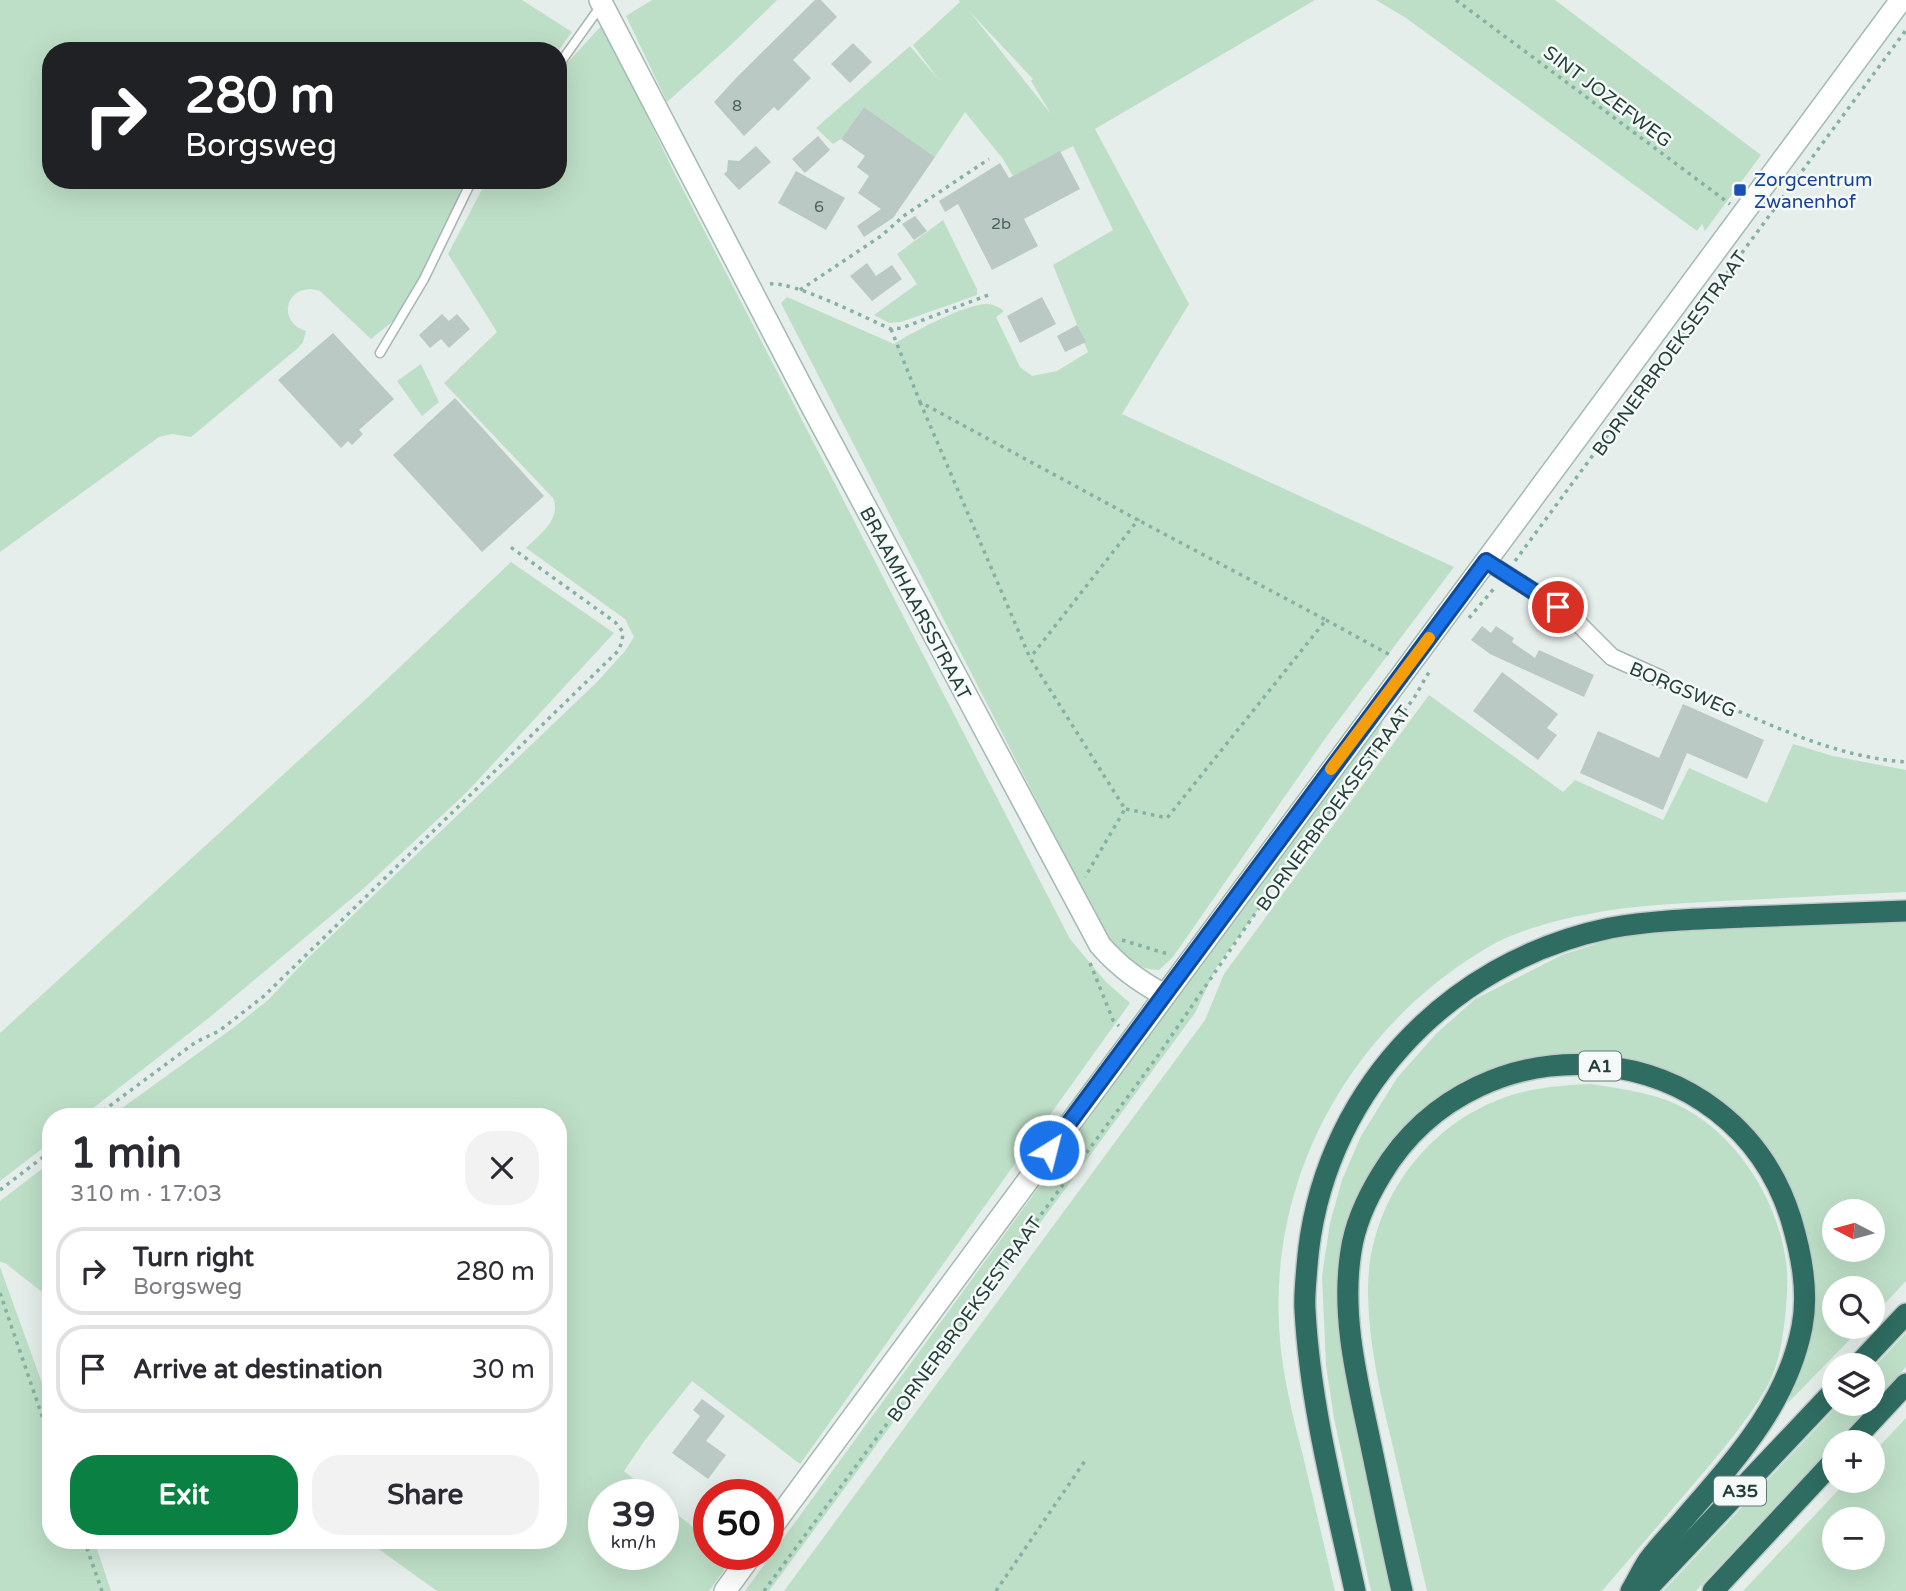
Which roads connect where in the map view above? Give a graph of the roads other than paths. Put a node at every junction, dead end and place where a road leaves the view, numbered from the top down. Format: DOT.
graph roads {
  1 [pos="1901,0"];
  2 [pos="601,3"];
  3 [pos="567,53"];
  4 [pos="468,189"];
  5 [pos="380,353"];
  6 [pos="1486,561"];
  7 [pos="1661,680"];
  8 [pos="1906,911"];
  9 [pos="1164,995"];
  10 [pos="1906,1314"];
  11 [pos="1869,1353"];
  12 [pos="1906,1384"];
  13 [pos="1822,1404"];
  14 [pos="1863,1430"];
  15 [pos="1822,1474"];
  16 [pos="784,1510"];
  17 [pos="740,1570"];
  18 [pos="725,1591"];
  19 [pos="1355,1591"];
  20 [pos="1402,1591"];
  21 [pos="1631,1591"];
  22 [pos="1645,1591"];
  23 [pos="1713,1591"];
  1 -- 6 [label="main road, BORNERBROEKSESTRAAT"];
  2 -- 3 [label="lane"];
  2 -- 9 [label="main road, BRAAMHAARSSTRAAT"];
  4 -- 5 [label="lane"];
  6 -- 7 [label="street, BORGSWEG"];
  6 -- 9 [label="main road, BORNERBROEKSESTRAAT"];
  8 -- 19 [label="highway"];
  9 -- 16 [label="main road, BORNERBROEKSESTRAAT"];
  10 -- 11 [label="highway"];
  12 -- 14 [label="highway"];
  13 -- 22 [label="highway, A35"];
  15 -- 23 [label="highway, A35"];
  17 -- 18 [label="main road"];
  20 -- 21 [label="highway, A1"];
}
